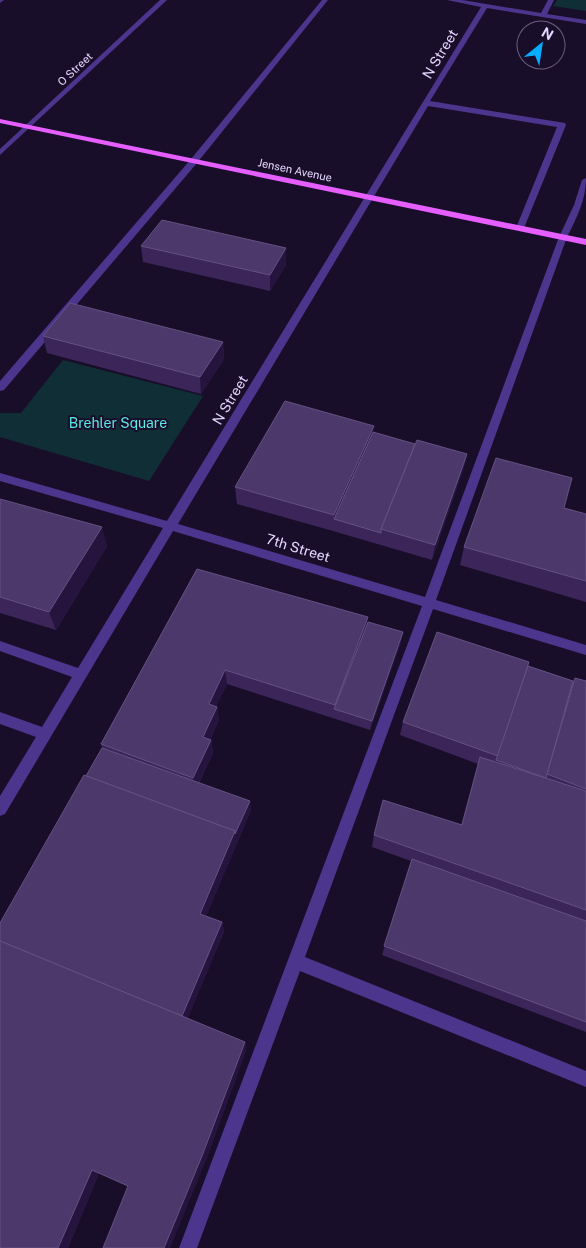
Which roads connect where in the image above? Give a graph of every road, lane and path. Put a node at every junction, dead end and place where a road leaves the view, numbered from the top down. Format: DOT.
graph roads {
  1 [pos="164,0"];
  2 [pos="325,0"];
  3 [pos="450,0"];
  4 [pos="551,0"];
  5 [pos="485,6"];
  6 [pos="543,15"];
  7 [pos="586,22"];
  8 [pos="426,103"];
  9 [pos="0,121"];
  10 [pos="29,127"];
  11 [pos="0,153"];
  12 [pos="194,161"];
  13 [pos="586,180"];
  14 [pos="368,196"];
  15 [pos="520,228"];
  16 [pos="563,237"];
  17 [pos="586,242"];
  18 [pos="0,388"];
  19 [pos="0,477"];
  20 [pos="170,526"];
  21 [pos="429,603"];
  22 [pos="0,646"];
  23 [pos="586,650"];
  24 [pos="81,675"];
  25 [pos="0,718"];
  26 [pos="45,734"];
  27 [pos="0,810"];
  28 [pos="295,960"];
  29 [pos="586,1078"];
  30 [pos="188,1248"];
  1 -- 10 [label="street, O Street"];
  2 -- 12 [label="street"];
  3 -- 5 [label="street"];
  4 -- 6 [label="street"];
  5 -- 6 [label="street"];
  5 -- 8 [label="street, N Street"];
  6 -- 7 [label="street"];
  8 -- 14 [label="street, N Street"];
  8 -- 15 [label="street"];
  9 -- 10 [label="main road, Jensen Avenue"];
  10 -- 11 [label="street, O Street"];
  10 -- 12 [label="main road, Jensen Avenue"];
  12 -- 14 [label="main road, Jensen Avenue"];
  12 -- 18 [label="street"];
  13 -- 16 [label="street"];
  14 -- 15 [label="main road, Jensen Avenue"];
  14 -- 20 [label="street, N Street"];
  15 -- 16 [label="main road, Jensen Avenue"];
  16 -- 17 [label="main road, Jensen Avenue"];
  16 -- 21 [label="street"];
  19 -- 20 [label="street, 7th Street"];
  20 -- 21 [label="street, 7th Street"];
  20 -- 24 [label="street, N Street"];
  21 -- 23 [label="street, 7th Street"];
  21 -- 28 [label="street"];
  22 -- 24 [label="street"];
  24 -- 26 [label="street, N Street"];
  25 -- 26 [label="street"];
  26 -- 27 [label="street, N Street"];
  28 -- 29 [label="street"];
  28 -- 30 [label="street"];
}
